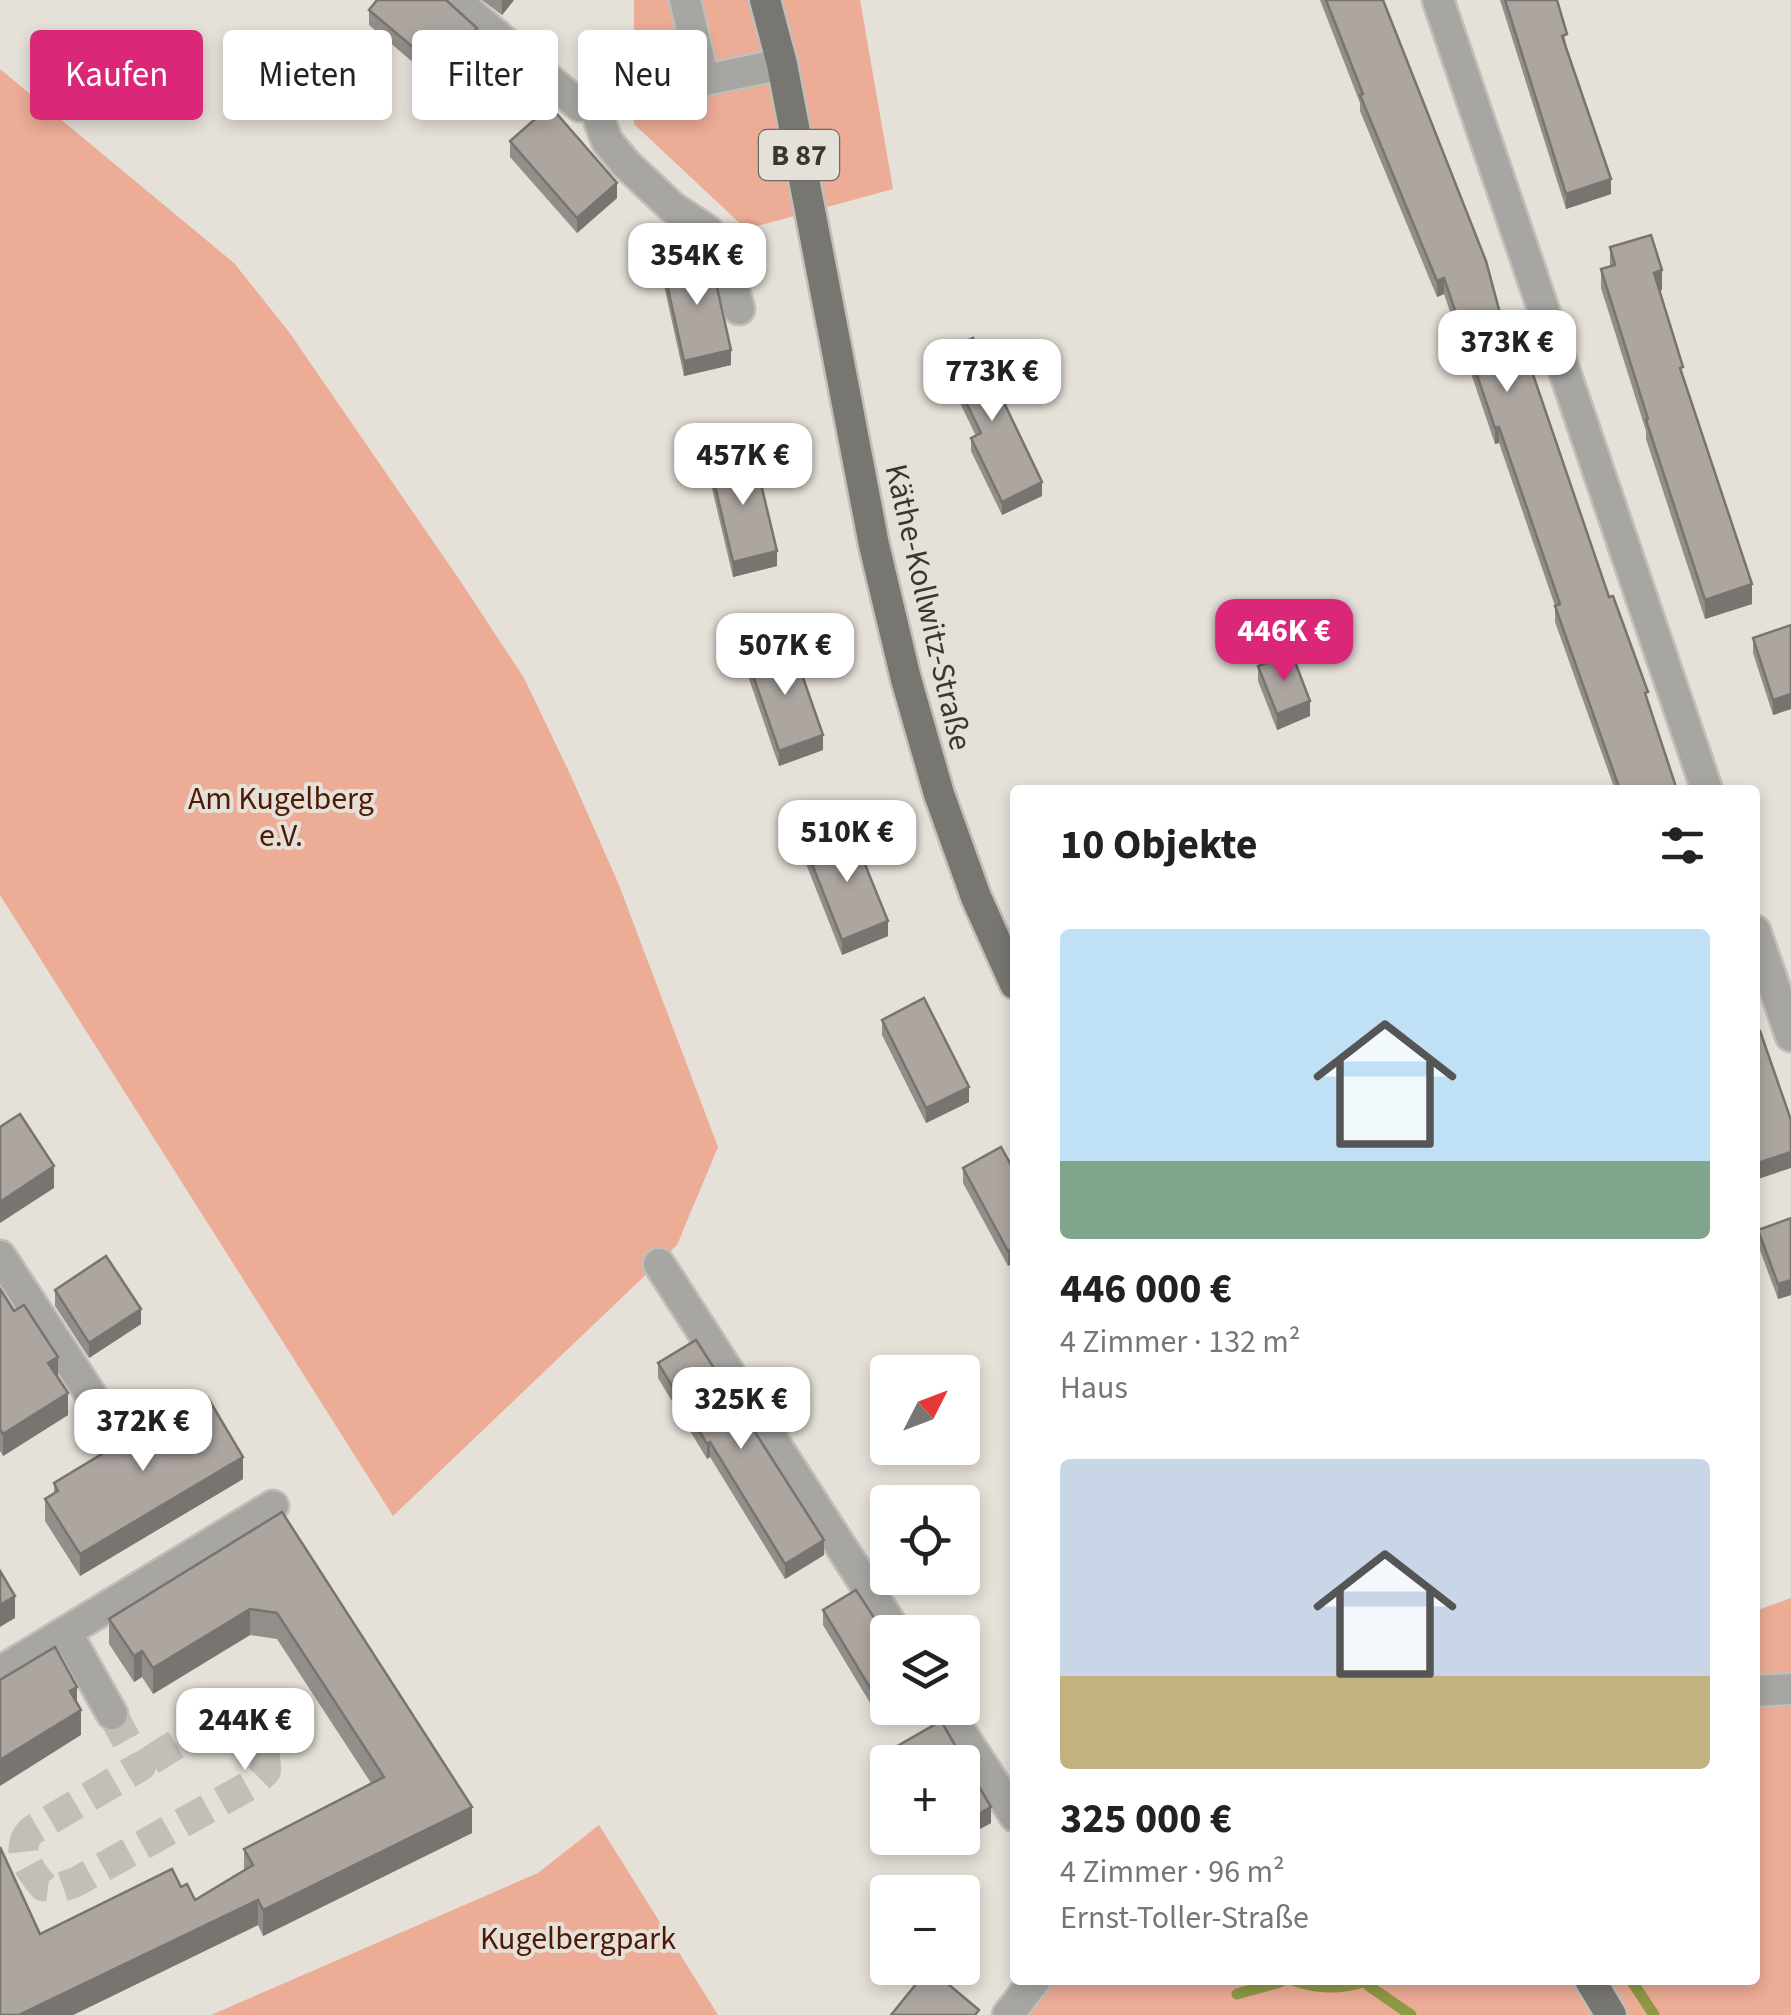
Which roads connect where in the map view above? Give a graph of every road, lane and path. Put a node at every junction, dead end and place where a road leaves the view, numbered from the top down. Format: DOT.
graph roads {
  1 [pos="455,0"];
  2 [pos="685,0"];
  3 [pos="765,0"];
  4 [pos="1438,0"];
  5 [pos="692,30"];
  6 [pos="782,64"];
  7 [pos="707,79"];
  8 [pos="578,104"];
  9 [pos="599,120"];
  10 [pos="739,309"];
  11 [pos="1705,785"];
  12 [pos="1760,945"];
  13 [pos="1010,973"];
  14 [pos="1791,1036"];
  15 [pos="0,1256"];
  16 [pos="659,1264"];
  17 [pos="95,1401"];
  18 [pos="273,1506"];
  19 [pos="885,1615"];
  20 [pos="66,1632"];
  21 [pos="0,1672"];
  22 [pos="1791,1690"];
  23 [pos="1760,1691"];
  24 [pos="112,1714"];
  25 [pos="956,1725"];
  26 [pos="1010,1808"];
  27 [pos="1031,1985"];
  28 [pos="1593,1985"];
  29 [pos="1008,2015"];
  30 [pos="1611,2015"];
  1 -- 8 [label="street"];
  2 -- 5 [label="street"];
  3 -- 6 [label="main road, Käthe-Kollwitz-Straße / B 87"];
  4 -- 11 [label="street"];
  6 -- 7 [label="street"];
  6 -- 13 [label="main road, Käthe-Kollwitz-Straße / B 87"];
  9 -- 10 [label="street"];
  12 -- 14 [label="street"];
  15 -- 17 [label="street"];
  16 -- 19 [label="street"];
  18 -- 20 [label="street"];
  20 -- 21 [label="street"];
  20 -- 24 [label="street"];
  22 -- 23 [label="street"];
  25 -- 26 [label="street"];
  27 -- 29 [label="street"];
  28 -- 30 [label="main road"];
}
